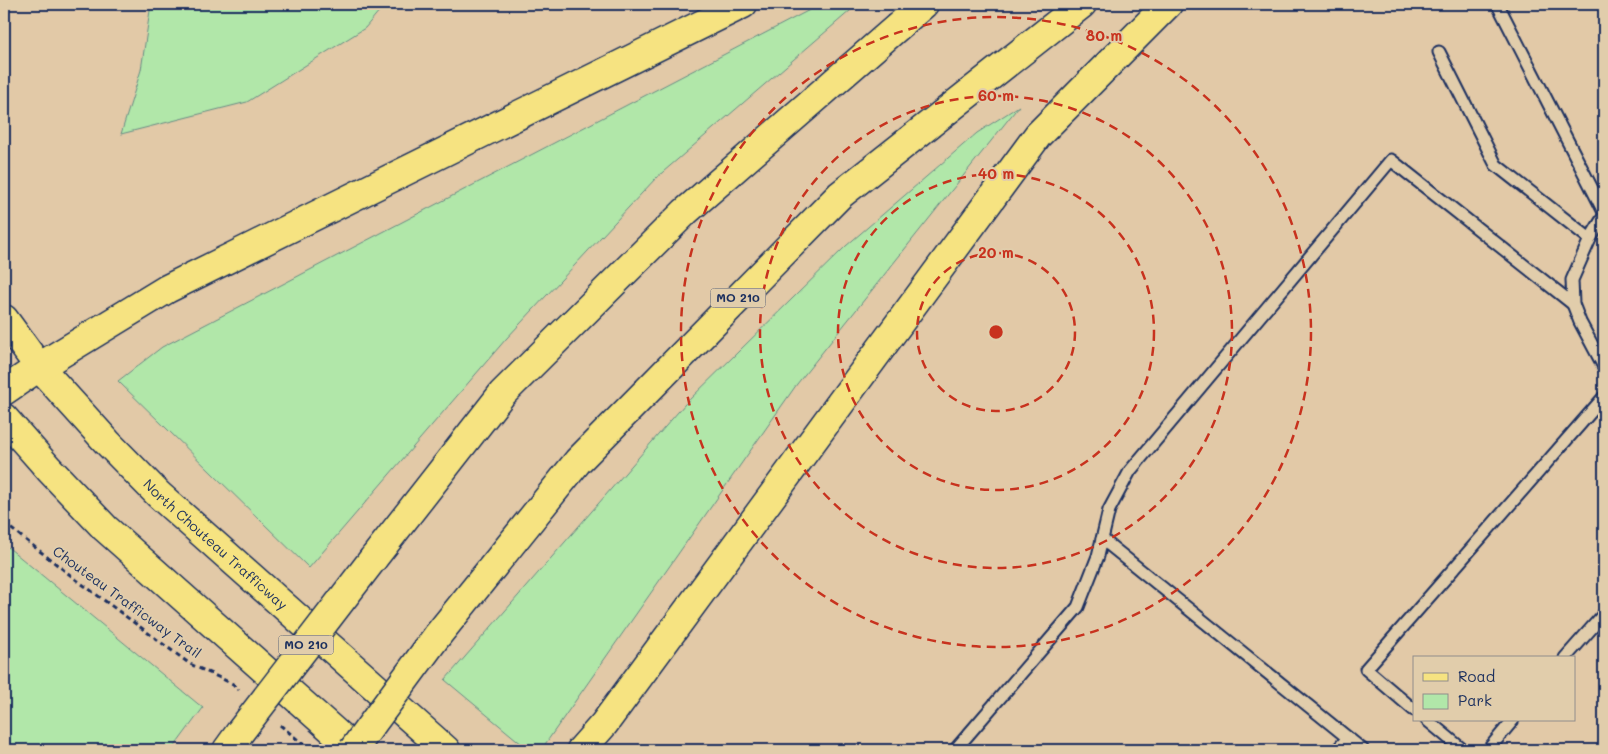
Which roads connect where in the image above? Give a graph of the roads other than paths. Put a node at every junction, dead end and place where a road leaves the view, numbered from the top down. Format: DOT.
graph roads {
  1 [pos="743,4"];
  2 [pos="924,4"];
  3 [pos="1082,4"];
  4 [pos="1168,4"];
  5 [pos="1498,5"];
  6 [pos="1439,52"];
  7 [pos="1604,212"];
  8 [pos="1604,216"];
  9 [pos="1590,239"];
  10 [pos="1573,304"];
  11 [pos="4,319"];
  12 [pos="39,367"];
  13 [pos="1604,367"];
  14 [pos="4,391"];
  15 [pos="1604,397"];
  16 [pos="4,418"];
  17 [pos="1102,539"];
  18 [pos="1604,614"];
  19 [pos="1567,656"];
  20 [pos="1413,709"];
  21 [pos="1429,722"];
  22 [pos="1511,722"];
  23 [pos="604,724"];
  24 [pos="1348,738"];
  25 [pos="233,741"];
  26 [pos="354,750"];
  27 [pos="446,750"];
  28 [pos="581,750"];
  29 [pos="595,750"];
  30 [pos="955,750"];
  31 [pos="1337,750"];
  32 [pos="1363,750"];
  33 [pos="1462,750"];
  34 [pos="1488,750"];
  1 -- 12 [label="main road"];
  2 -- 25 [label="main road, MO 210, bridge"];
  3 -- 26 [label="main road, MO 210, bridge"];
  4 -- 23 [label="main road"];
  5 -- 7 [label="lane"];
  6 -- 9 [label="lane"];
  8 -- 9 [label="lane"];
  9 -- 10 [label="lane"];
  10 -- 13 [label="lane"];
  10 -- 17 [label="lane"];
  11 -- 12 [label="main road, North Chouteau Trafficway"];
  12 -- 14 [label="main road"];
  12 -- 27 [label="main road, North Chouteau Trafficway"];
  15 -- 20 [label="lane"];
  16 -- 26 [label="main road"];
  17 -- 24 [label="lane"];
  17 -- 30 [label="lane"];
  18 -- 19 [label="lane"];
  21 -- 33 [label="lane"];
  22 -- 34 [label="lane"];
  23 -- 28 [label="main road"];
  23 -- 29 [label="main road"];
  24 -- 31 [label="lane"];
  24 -- 32 [label="lane"];
}
